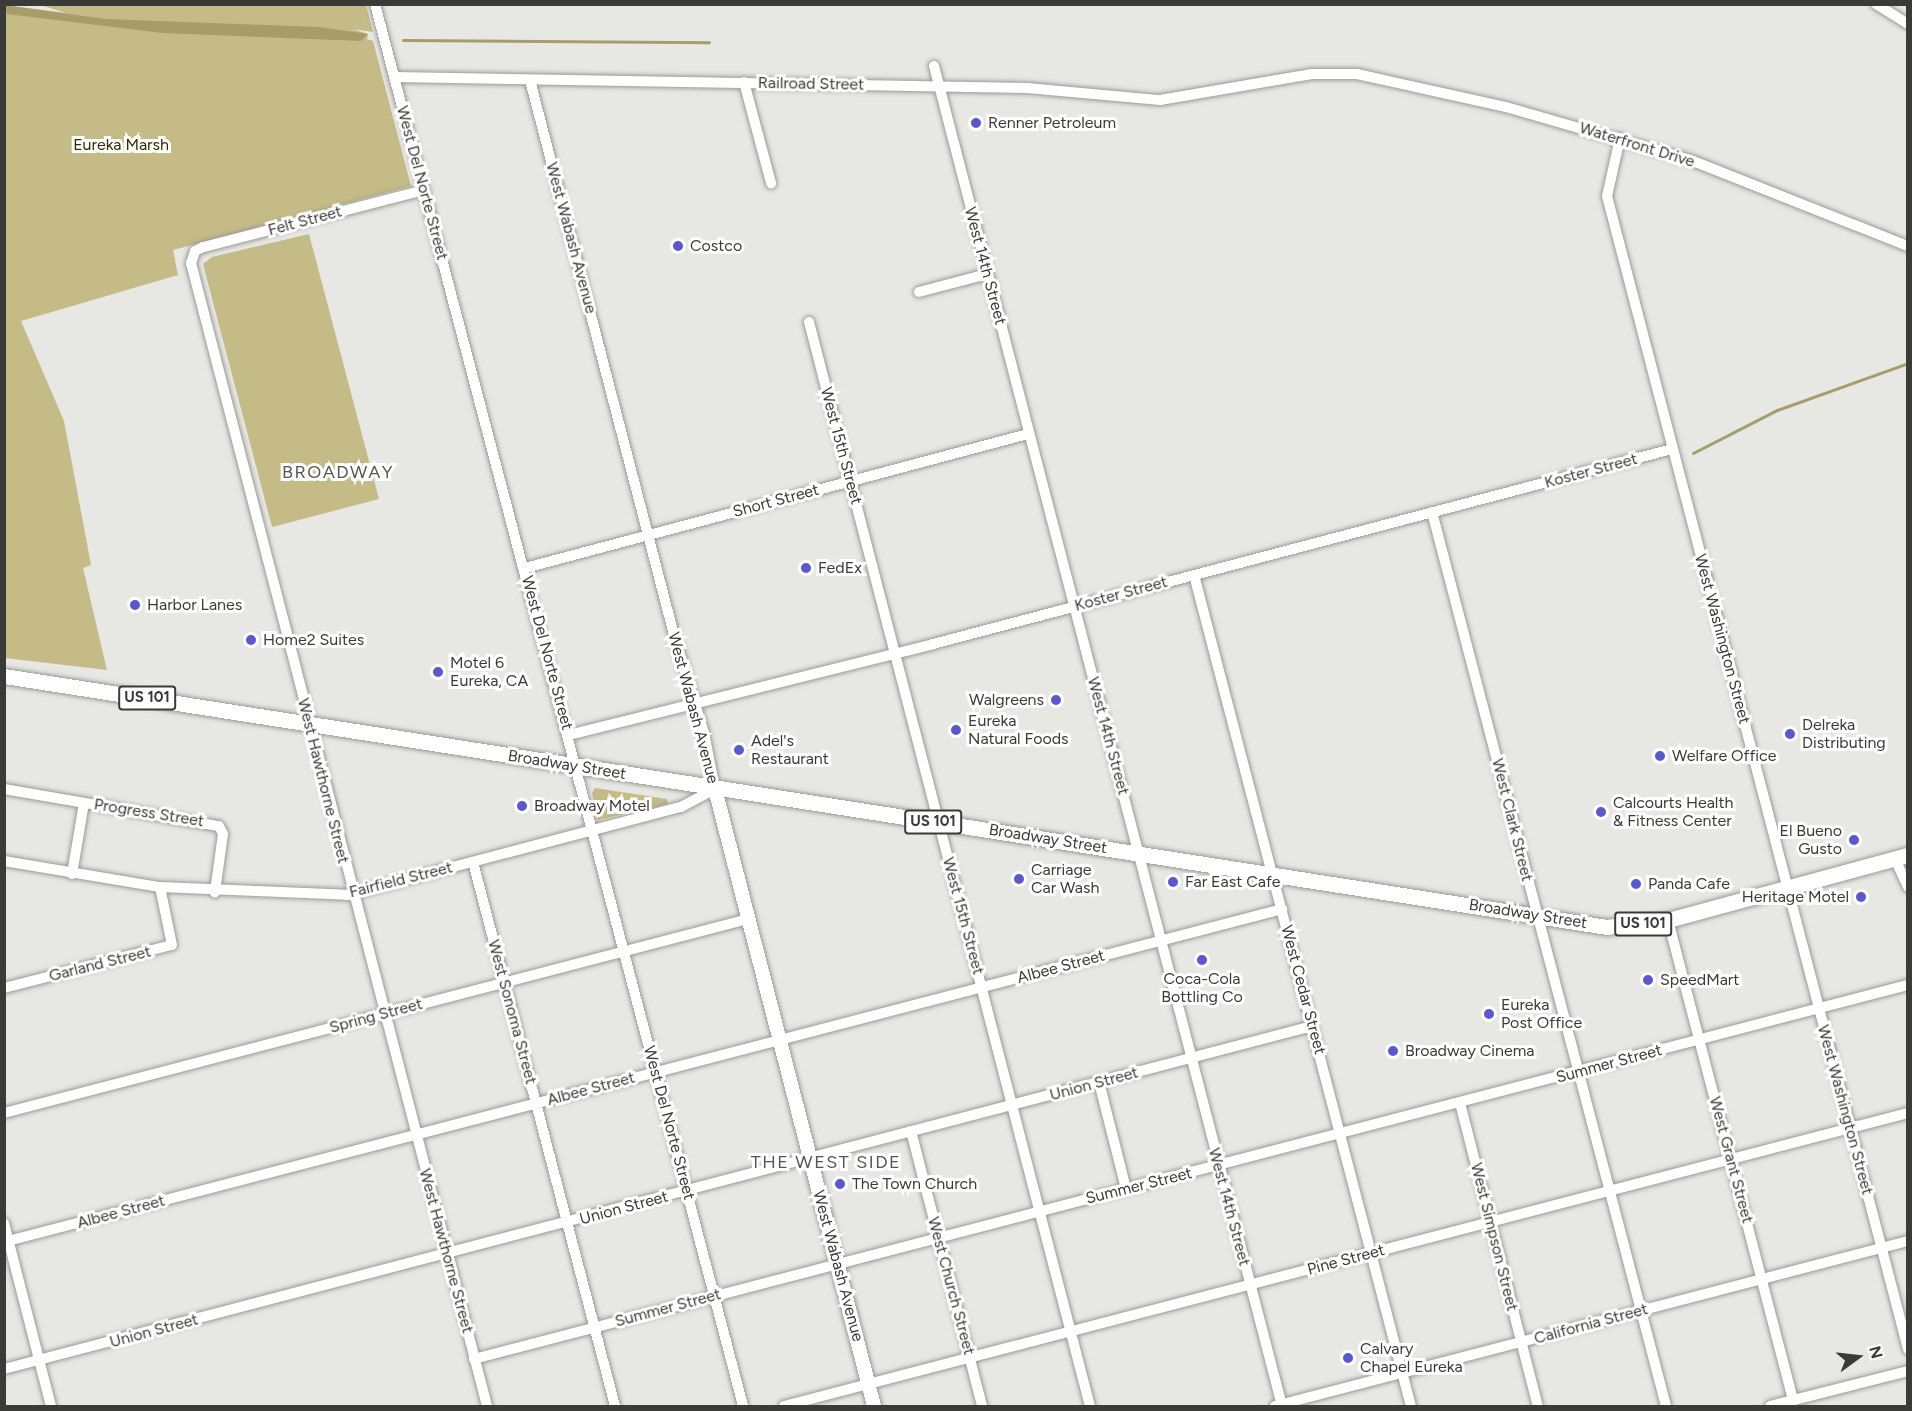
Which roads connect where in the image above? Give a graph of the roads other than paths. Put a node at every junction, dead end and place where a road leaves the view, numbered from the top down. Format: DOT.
graph roads {
  1 [pos="375,4"];
  2 [pos="1876,4"];
  3 [pos="1908,24"];
  4 [pos="934,66"];
  5 [pos="394,77"];
  6 [pos="530,80"];
  7 [pos="744,82"];
  8 [pos="938,86"];
  9 [pos="1226,90"];
  10 [pos="1620,138"];
  11 [pos="771,183"];
  12 [pos="424,190"];
  13 [pos="1908,246"];
  14 [pos="191,259"];
  15 [pos="987,274"];
  16 [pos="919,292"];
  17 [pos="809,322"];
  18 [pos="1028,434"];
  19 [pos="1672,449"];
  20 [pos="851,482"];
  21 [pos="1432,512"];
  22 [pos="648,536"];
  23 [pos="525,568"];
  24 [pos="1194,574"];
  25 [pos="1074,607"];
  26 [pos="895,652"];
  27 [pos="4,676"];
  28 [pos="693,704"];
  29 [pos="309,724"];
  30 [pos="569,735"];
  31 [pos="578,767"];
  32 [pos="4,789"];
  33 [pos="715,789"];
  34 [pos="84,803"];
  35 [pos="938,823"];
  36 [pos="593,830"];
  37 [pos="1138,853"];
  38 [pos="1901,857"];
  39 [pos="4,861"];
  40 [pos="473,862"];
  41 [pos="72,874"];
  42 [pos="1273,875"];
  43 [pos="160,887"];
  44 [pos="1908,887"];
  45 [pos="1787,888"];
  46 [pos="215,892"];
  47 [pos="352,895"];
  48 [pos="1282,909"];
  49 [pos="1537,916"];
  50 [pos="748,919"];
  51 [pos="1668,920"];
  52 [pos="1161,941"];
  53 [pos="624,951"];
  54 [pos="504,982"];
  55 [pos="1908,986"];
  56 [pos="981,987"];
  57 [pos="4,988"];
  58 [pos="1818,1008"];
  59 [pos="384,1014"];
  60 [pos="1312,1026"];
  61 [pos="778,1040"];
  62 [pos="1699,1040"];
  63 [pos="1191,1058"];
  64 [pos="656,1072"];
  65 [pos="1578,1072"];
  66 [pos="1099,1082"];
  67 [pos="536,1103"];
  68 [pos="1460,1103"];
  69 [pos="1012,1105"];
  70 [pos="4,1113"];
  71 [pos="1908,1113"];
  72 [pos="1850,1129"];
  73 [pos="911,1131"];
  74 [pos="1340,1134"];
  75 [pos="416,1136"];
  76 [pos="1730,1159"];
  77 [pos="810,1160"];
  78 [pos="1218,1166"];
  79 [pos="1126,1189"];
  80 [pos="1610,1190"];
  81 [pos="687,1191"];
  82 [pos="1040,1212"];
  83 [pos="1491,1222"];
  84 [pos="4,1223"];
  85 [pos="567,1223"];
  86 [pos="939,1238"];
  87 [pos="7,1241"];
  88 [pos="1908,1241"];
  89 [pos="1881,1248"];
  90 [pos="1371,1253"];
  91 [pos="447,1254"];
  92 [pos="837,1264"];
  93 [pos="1762,1280"];
  94 [pos="1250,1285"];
  95 [pos="714,1296"];
  96 [pos="1641,1311"];
  97 [pos="594,1327"];
  98 [pos="1071,1332"];
  99 [pos="1522,1343"];
  100 [pos="1908,1349"];
  101 [pos="474,1359"];
  102 [pos="970,1359"];
  103 [pos="39,1360"];
  104 [pos="4,1370"];
  105 [pos="1908,1371"];
  106 [pos="1402,1373"];
  107 [pos="869,1385"];
  108 [pos="1793,1401"];
  109 [pos="1279,1406"];
  110 [pos="51,1407"];
  111 [pos="487,1407"];
  112 [pos="615,1407"];
  113 [pos="743,1407"];
  114 [pos="784,1407"];
  115 [pos="874,1407"];
  116 [pos="982,1407"];
  117 [pos="1090,1407"];
  118 [pos="1411,1407"];
  119 [pos="1538,1407"];
  120 [pos="1666,1407"];
  121 [pos="1770,1407"];
  1 -- 5 [label="street, West Del Norte Street"];
  2 -- 3 [label="street"];
  4 -- 8 [label="street, West 14th Street"];
  5 -- 6 [label="street, Railroad Street"];
  5 -- 12 [label="street, West Del Norte Street"];
  6 -- 7 [label="street, Railroad Street"];
  6 -- 22 [label="street, West Wabash Avenue"];
  7 -- 8 [label="street, Railroad Street"];
  7 -- 11 [label="street"];
  8 -- 9 [label="street, Railroad Street"];
  8 -- 15 [label="street, West 14th Street"];
  9 -- 10 [label="street, Waterfront Drive"];
  10 -- 13 [label="street, Waterfront Drive"];
  10 -- 19 [label="street, West Washington Street"];
  12 -- 14 [label="street, Felt Street"];
  12 -- 23 [label="street, West Del Norte Street"];
  14 -- 29 [label="street, West Hawthorne Street"];
  15 -- 16 [label="street"];
  15 -- 18 [label="street, West 14th Street"];
  17 -- 20 [label="street, West 15th Street"];
  18 -- 20 [label="street, Short Street"];
  18 -- 25 [label="street, West 14th Street"];
  19 -- 21 [label="street, Koster Street"];
  19 -- 45 [label="street, West Washington Street"];
  20 -- 22 [label="street, Short Street"];
  20 -- 26 [label="street, West 15th Street"];
  21 -- 24 [label="street, Koster Street"];
  21 -- 49 [label="street, West Clark Street"];
  22 -- 23 [label="street, Short Street"];
  22 -- 28 [label="street, West Wabash Avenue"];
  23 -- 30 [label="street, West Del Norte Street"];
  24 -- 25 [label="street, Koster Street"];
  24 -- 42 [label="street, West Cedar Street"];
  25 -- 26 [label="street, Koster Street"];
  25 -- 37 [label="street, West 14th Street"];
  26 -- 28 [label="street, Koster Street"];
  26 -- 35 [label="street, West 15th Street"];
  27 -- 29 [label="highway, Broadway Street / US 101"];
  28 -- 30 [label="street, Koster Street"];
  28 -- 33 [label="street, West Wabash Avenue"];
  29 -- 31 [label="highway, Broadway Street / US 101"];
  29 -- 47 [label="street, West Hawthorne Street"];
  30 -- 31 [label="street, West Del Norte Street"];
  31 -- 33 [label="highway, Broadway Street / US 101"];
  31 -- 36 [label="street, West Del Norte Street"];
  32 -- 34 [label="street, Progress Street"];
  33 -- 35 [label="highway, Broadway Street / US 101"];
  33 -- 36 [label="street, Fairfield Street"];
  33 -- 50 [label="main road, West Wabash Avenue"];
  34 -- 41 [label="street, Progress Street"];
  34 -- 46 [label="street, Progress Street"];
  35 -- 37 [label="highway, Broadway Street / US 101"];
  35 -- 56 [label="street, West 15th Street"];
  36 -- 40 [label="street, Fairfield Street"];
  36 -- 53 [label="street, West Del Norte Street"];
  37 -- 42 [label="highway, Broadway Street / US 101"];
  37 -- 52 [label="street, West 14th Street"];
  38 -- 44 [label="street"];
  38 -- 45 [label="highway, Broadway Street / US 101"];
  39 -- 41 [label="street, Fairfield Street"];
  40 -- 47 [label="street, Fairfield Street"];
  40 -- 54 [label="street, West Sonoma Street"];
  41 -- 43 [label="street, Fairfield Street"];
  42 -- 48 [label="street, West Cedar Street"];
  42 -- 49 [label="highway, Broadway Street / US 101"];
  43 -- 46 [label="street, Fairfield Street"];
  43 -- 57 [label="street, Garland Street"];
  45 -- 51 [label="highway, Broadway Street / US 101"];
  45 -- 58 [label="street, West Washington Street"];
  46 -- 47 [label="street, Fairfield Street"];
  47 -- 59 [label="street, West Hawthorne Street"];
  48 -- 52 [label="street, Albee Street"];
  48 -- 60 [label="street, West Cedar Street"];
  49 -- 51 [label="highway, Broadway Street / US 101"];
  49 -- 65 [label="street, West Clark Street"];
  50 -- 53 [label="street, Spring Street"];
  50 -- 61 [label="main road, West Wabash Avenue"];
  51 -- 62 [label="street, West Grant Street"];
  52 -- 56 [label="street, Albee Street"];
  52 -- 63 [label="street, West 14th Street"];
  53 -- 54 [label="street, Spring Street"];
  53 -- 64 [label="street, West Del Norte Street"];
  54 -- 59 [label="street, Spring Street"];
  54 -- 67 [label="street, West Sonoma Street"];
  55 -- 58 [label="street, Summer Street"];
  56 -- 61 [label="street, Albee Street"];
  56 -- 69 [label="street, West 15th Street"];
  58 -- 62 [label="street, Summer Street"];
  58 -- 72 [label="street, West Washington Street"];
  59 -- 70 [label="street, Spring Street"];
  59 -- 75 [label="street, West Hawthorne Street"];
  60 -- 63 [label="street, Union Street"];
  60 -- 74 [label="street, West Cedar Street"];
  61 -- 64 [label="street, Albee Street"];
  61 -- 77 [label="main road, West Wabash Avenue"];
  62 -- 65 [label="street, Summer Street"];
  62 -- 76 [label="street, West Grant Street"];
  63 -- 66 [label="street, Union Street"];
  63 -- 78 [label="street, West 14th Street"];
  64 -- 67 [label="street, Albee Street"];
  64 -- 81 [label="street, West Del Norte Street"];
  65 -- 68 [label="street, Summer Street"];
  65 -- 80 [label="street, West Clark Street"];
  66 -- 69 [label="street, Union Street"];
  66 -- 79 [label="street"];
  67 -- 75 [label="street, Albee Street"];
  67 -- 85 [label="street, West Sonoma Street"];
  68 -- 74 [label="street, Summer Street"];
  68 -- 83 [label="street, West Simpson Street"];
  69 -- 73 [label="street, Union Street"];
  69 -- 82 [label="street, West 15th Street"];
  71 -- 72 [label="street, Pine Street"];
  72 -- 76 [label="street, Pine Street"];
  72 -- 89 [label="street, West Washington Street"];
  73 -- 77 [label="street, Union Street"];
  73 -- 86 [label="street, West Church Street"];
  74 -- 78 [label="street, Summer Street"];
  74 -- 90 [label="street, West Cedar Street"];
  75 -- 87 [label="street, Albee Street"];
  75 -- 91 [label="street, West Hawthorne Street"];
  76 -- 80 [label="street, Pine Street"];
  76 -- 93 [label="street, West Grant Street"];
  77 -- 81 [label="street, Union Street"];
  77 -- 92 [label="main road, West Wabash Avenue"];
  78 -- 79 [label="street, Summer Street"];
  78 -- 94 [label="street, West 14th Street"];
  79 -- 82 [label="street, Summer Street"];
  80 -- 83 [label="street, Pine Street"];
  80 -- 96 [label="street, West Clark Street"];
  81 -- 85 [label="street, Union Street"];
  81 -- 95 [label="street, West Del Norte Street"];
  82 -- 86 [label="street, Summer Street"];
  82 -- 98 [label="street, West 15th Street"];
  83 -- 90 [label="street, Pine Street"];
  83 -- 99 [label="street, West Simpson Street"];
  84 -- 87 [label="street"];
  85 -- 91 [label="street, Union Street"];
  85 -- 97 [label="street, West Sonoma Street"];
  86 -- 92 [label="street, Summer Street"];
  86 -- 102 [label="street, West Church Street"];
  87 -- 103 [label="street"];
  88 -- 89 [label="street, California Street"];
  89 -- 93 [label="street, California Street"];
  89 -- 100 [label="street, West Washington Street"];
  90 -- 94 [label="street, Pine Street"];
  90 -- 106 [label="street, West Cedar Street"];
  91 -- 101 [label="street, West Hawthorne Street"];
  91 -- 103 [label="street, Union Street"];
  92 -- 95 [label="street, Summer Street"];
  92 -- 107 [label="main road, West Wabash Avenue"];
  93 -- 96 [label="street, California Street"];
  93 -- 108 [label="street, West Grant Street"];
  94 -- 98 [label="street, Pine Street"];
  94 -- 109 [label="street, West 14th Street"];
  95 -- 97 [label="street, Summer Street"];
  95 -- 113 [label="street, West Del Norte Street"];
  96 -- 99 [label="street, California Street"];
  96 -- 120 [label="street, West Clark Street"];
  97 -- 101 [label="street, Summer Street"];
  97 -- 112 [label="street, West Sonoma Street"];
  98 -- 102 [label="street, Pine Street"];
  98 -- 117 [label="street, West 15th Street"];
  99 -- 106 [label="street, California Street"];
  99 -- 119 [label="street, West Simpson Street"];
  101 -- 111 [label="street, West Hawthorne Street"];
  102 -- 107 [label="street, Pine Street"];
  102 -- 116 [label="street, West Church Street"];
  103 -- 104 [label="street, Union Street"];
  103 -- 110 [label="street"];
  105 -- 108 [label="street"];
  106 -- 109 [label="street, California Street"];
  106 -- 118 [label="street, West Cedar Street"];
  107 -- 114 [label="street, Pine Street"];
  107 -- 115 [label="main road, West Wabash Avenue"];
  108 -- 121 [label="street"];
}
